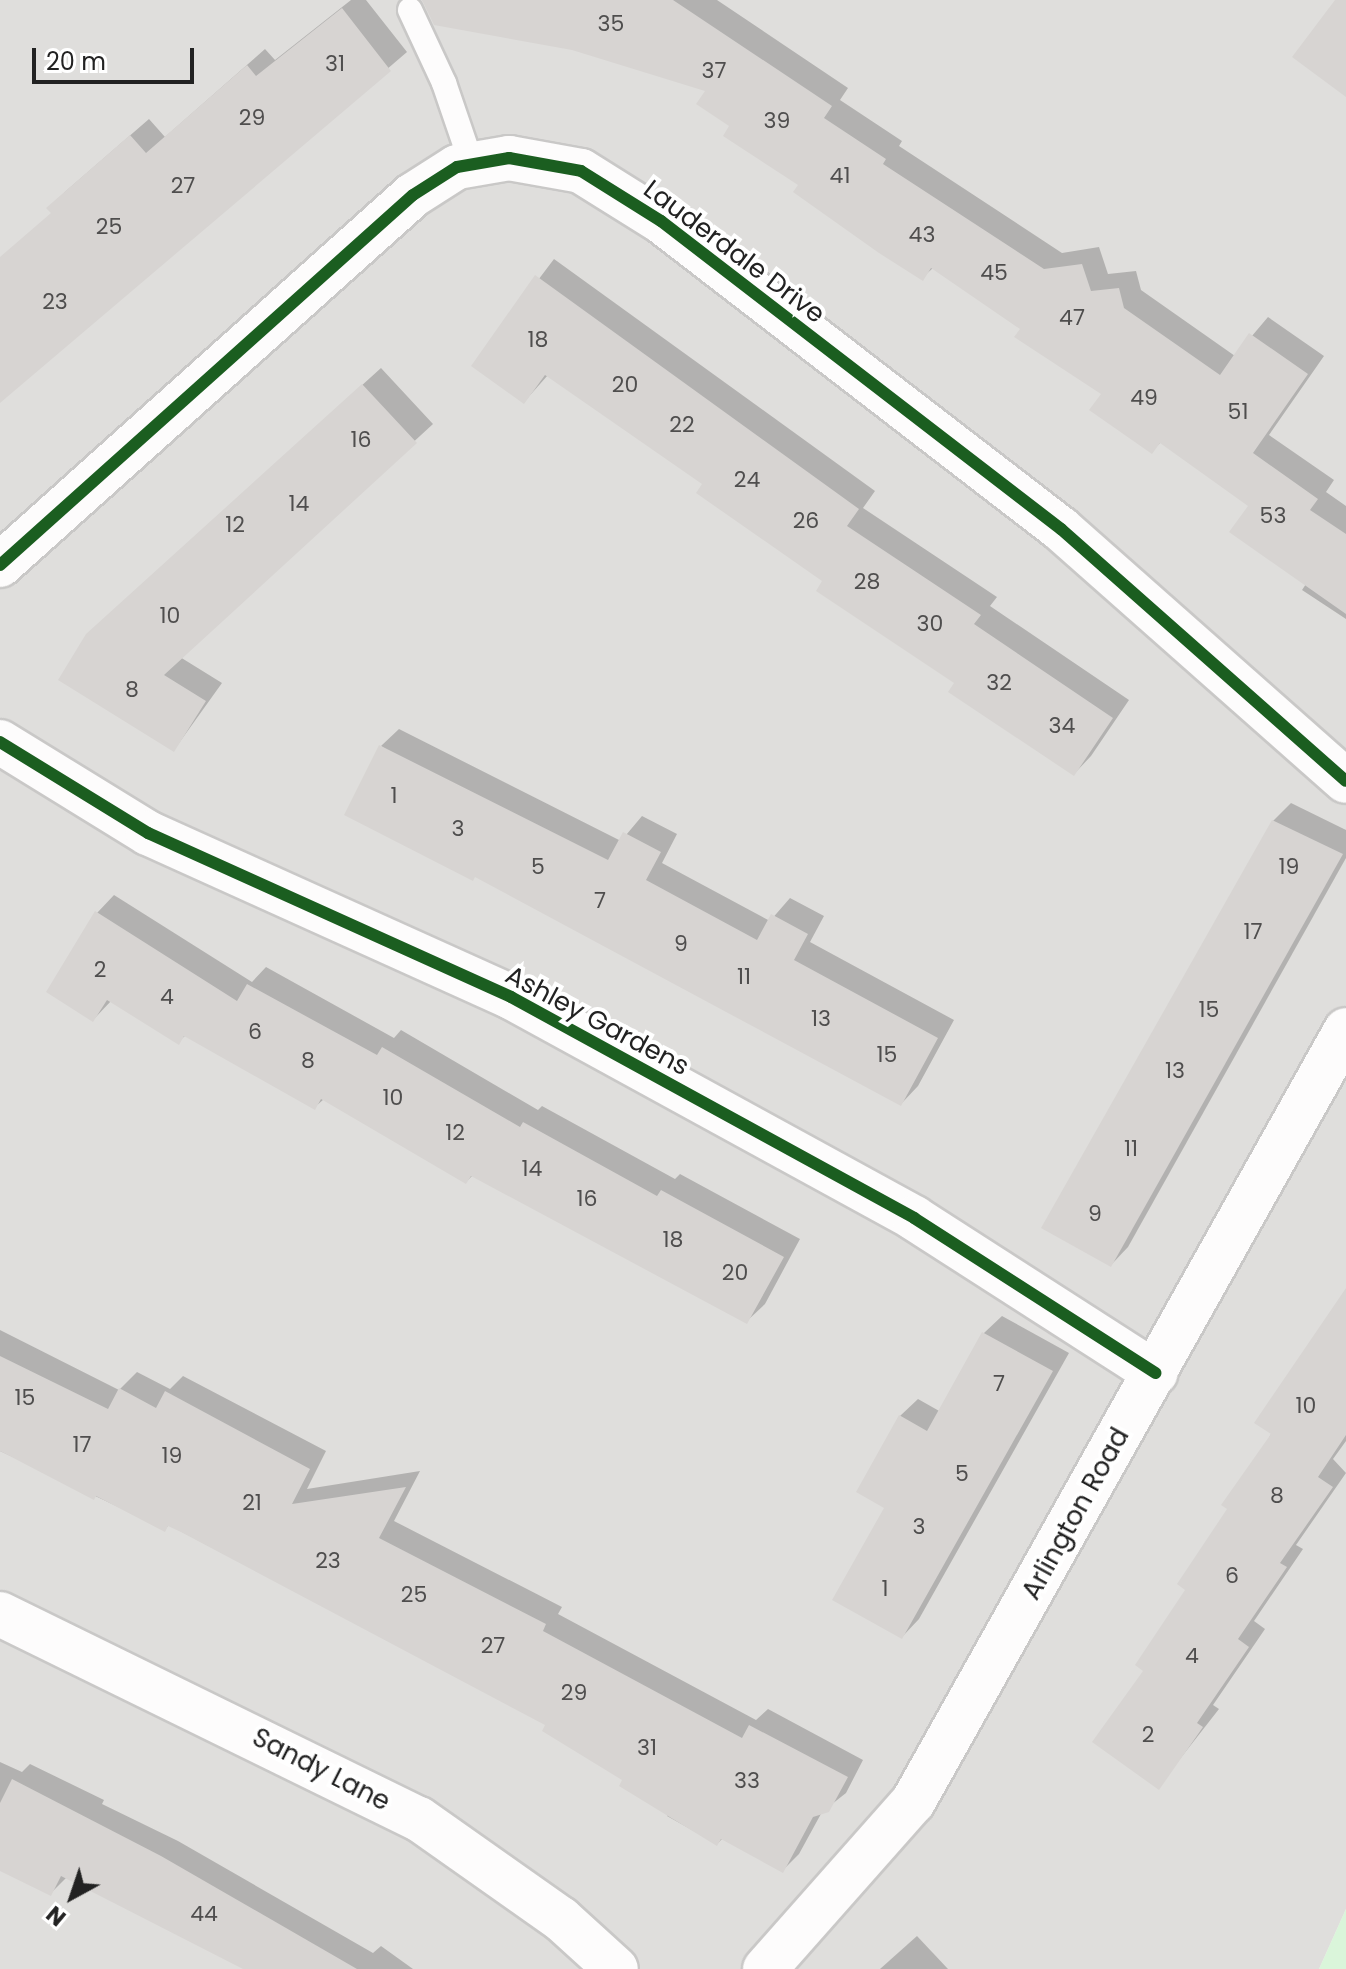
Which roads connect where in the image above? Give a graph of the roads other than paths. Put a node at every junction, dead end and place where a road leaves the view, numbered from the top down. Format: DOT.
graph roads {
  1 [pos="410,10"];
  2 [pos="471,162"];
  3 [pos="0,565"];
  4 [pos="0,742"];
  5 [pos="1346,781"];
  6 [pos="1346,1030"];
  7 [pos="1155,1373"];
  8 [pos="0,1614"];
  9 [pos="616,1969"];
  10 [pos="765,1969"];
  1 -- 2 [label="lane"];
  2 -- 3 [label="street, Lauderdale Drive"];
  2 -- 5 [label="street, Lauderdale Drive"];
  4 -- 7 [label="street, Ashley Gardens"];
  6 -- 7 [label="street, Arlington Road"];
  7 -- 10 [label="street, Arlington Road"];
  8 -- 9 [label="street, Sandy Lane"];
}
